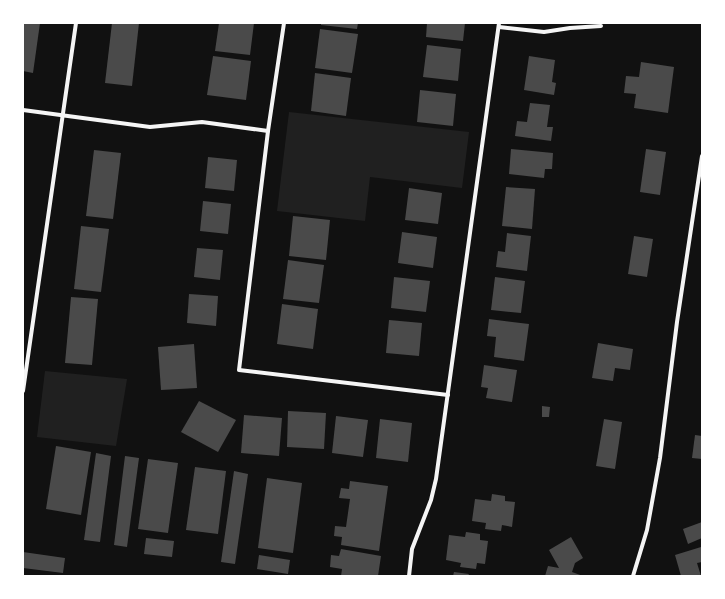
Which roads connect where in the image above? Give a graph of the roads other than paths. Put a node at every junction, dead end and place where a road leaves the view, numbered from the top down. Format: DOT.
graph roads {
  1 [pos="76,23"];
  2 [pos="284,23"];
  3 [pos="499,25"];
  4 [pos="601,26"];
  5 [pos="23,110"];
  6 [pos="64,115"];
  7 [pos="268,131"];
  8 [pos="702,156"];
  9 [pos="23,391"];
  10 [pos="448,395"];
  11 [pos="409,576"];
  12 [pos="633,576"];
  1 -- 6 [label="street"];
  2 -- 7 [label="street"];
  3 -- 4 [label="street"];
  3 -- 10 [label="street"];
  5 -- 6 [label="street"];
  6 -- 7 [label="street"];
  6 -- 9 [label="street"];
  7 -- 10 [label="street"];
  8 -- 12 [label="street"];
  10 -- 11 [label="street"];
}
